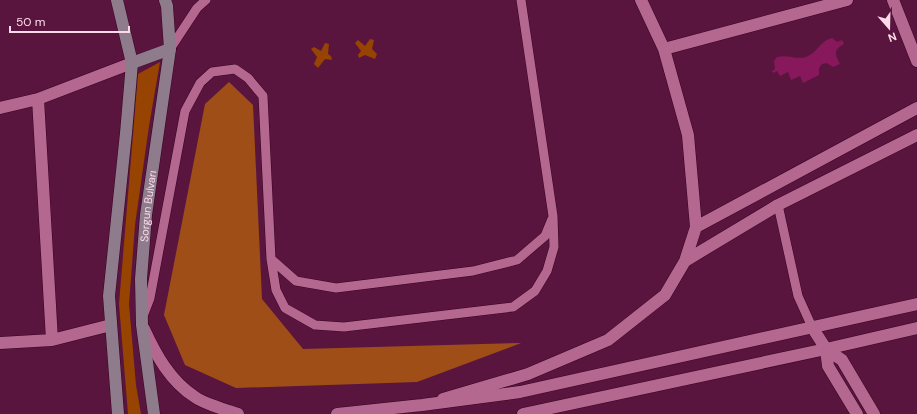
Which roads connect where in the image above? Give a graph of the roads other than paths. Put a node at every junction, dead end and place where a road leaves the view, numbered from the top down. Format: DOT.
graph roads {
  1 [pos="117,0"];
  2 [pos="165,0"];
  3 [pos="206,0"];
  4 [pos="521,0"];
  5 [pos="641,0"];
  6 [pos="847,0"];
  7 [pos="893,0"];
  8 [pos="170,49"];
  9 [pos="664,49"];
  10 [pos="917,61"];
  11 [pos="132,62"];
  12 [pos="38,99"];
  13 [pos="0,108"];
  14 [pos="917,108"];
  15 [pos="917,135"];
  16 [pos="778,206"];
  17 [pos="553,216"];
  18 [pos="696,227"];
  19 [pos="271,259"];
  20 [pos="685,261"];
  21 [pos="917,304"];
  22 [pos="142,321"];
  23 [pos="111,325"];
  24 [pos="812,327"];
  25 [pos="917,328"];
  26 [pos="52,340"];
  27 [pos="0,343"];
  28 [pos="826,349"];
  29 [pos="422,405"];
  30 [pos="118,414"];
  31 [pos="154,414"];
  32 [pos="238,414"];
  33 [pos="337,414"];
  34 [pos="522,414"];
  35 [pos="856,414"];
  36 [pos="874,414"];
  1 -- 11 [label="main road"];
  2 -- 8 [label="main road, Sorgun Bulvarı"];
  3 -- 8 [label="lane"];
  4 -- 17 [label="lane"];
  5 -- 9 [label="street"];
  6 -- 9 [label="street"];
  7 -- 10 [label="street"];
  8 -- 11 [label="main road"];
  8 -- 22 [label="main road, Sorgun Bulvarı"];
  9 -- 18 [label="street"];
  11 -- 12 [label="street"];
  11 -- 23 [label="main road"];
  12 -- 13 [label="street"];
  12 -- 26 [label="street"];
  14 -- 18 [label="street"];
  15 -- 16 [label="street"];
  16 -- 20 [label="street"];
  16 -- 24 [label="lane"];
  17 -- 19 [label="lane"];
  17 -- 19 [label="lane"];
  18 -- 20 [label="street"];
  19 -- 22 [label="lane"];
  20 -- 29 [label="street"];
  21 -- 24 [label="street"];
  22 -- 31 [label="main road, Sorgun Bulvarı"];
  22 -- 32 [label="street"];
  23 -- 26 [label="street"];
  23 -- 30 [label="main road"];
  24 -- 28 [label="street"];
  24 -- 29 [label="street"];
  25 -- 28 [label="street"];
  26 -- 27 [label="street"];
  28 -- 34 [label="street"];
  28 -- 35 [label="street"];
  28 -- 36 [label="street"];
  29 -- 33 [label="street"];
}
